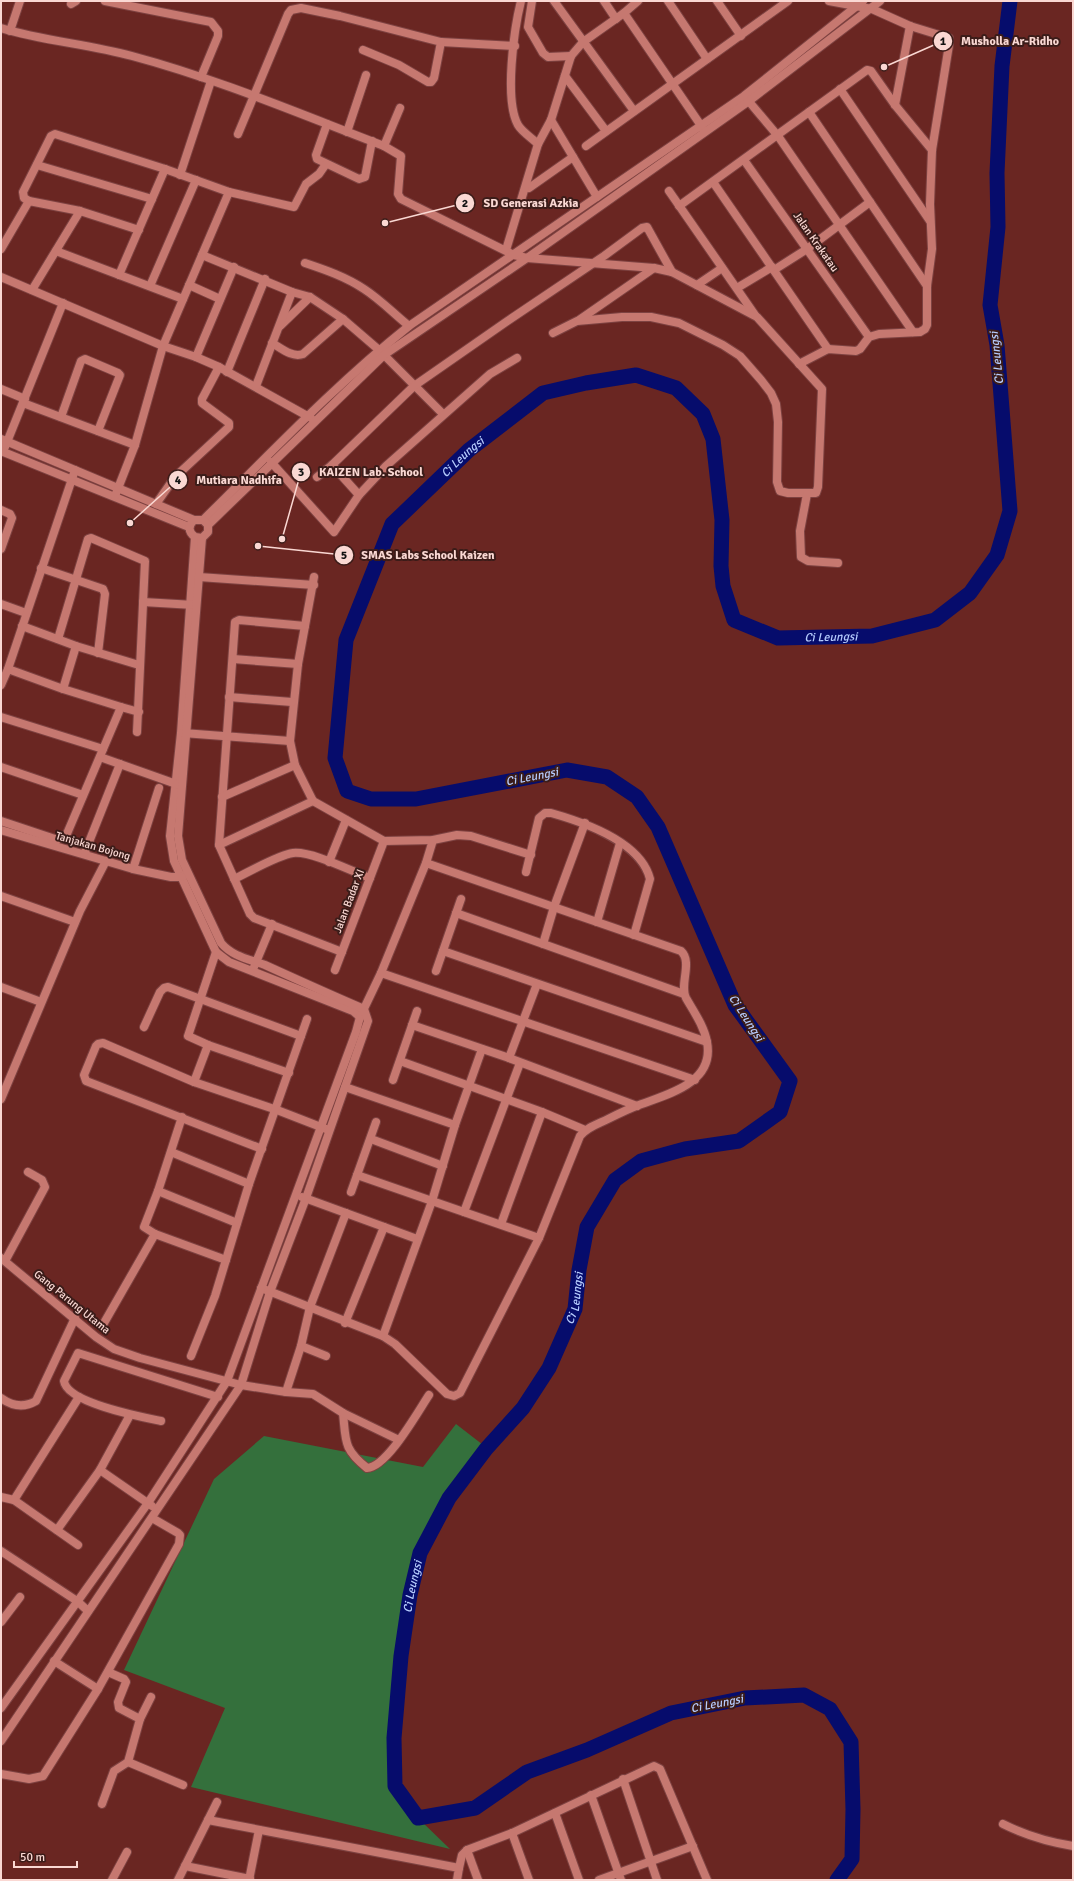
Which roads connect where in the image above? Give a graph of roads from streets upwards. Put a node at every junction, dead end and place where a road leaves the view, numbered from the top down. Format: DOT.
graph roads {
  1 [pos="20,1"];
  2 [pos="105,1"];
  3 [pos="521,1"];
  4 [pos="532,1"];
  5 [pos="554,1"];
  6 [pos="604,1"];
  7 [pos="638,1"];
  8 [pos="668,1"];
  9 [pos="717,1"];
  10 [pos="788,1"];
  11 [pos="829,1"];
  12 [pos="880,1"];
  13 [pos="860,3"];
  14 [pos="872,9"];
  15 [pos="624,13"];
  16 [pos="616,19"];
  17 [pos="910,26"];
  18 [pos="1,28"];
  19 [pos="10,31"];
  20 [pos="741,36"];
  21 [pos="441,42"];
  22 [pos="583,42"];
  23 [pos="515,46"];
  24 [pos="363,50"];
  25 [pos="571,56"];
  26 [pos="707,59"];
  27 [pos="366,75"];
  28 [pos="565,76"];
  29 [pos="202,77"];
  30 [pos="211,81"];
  31 [pos="673,84"];
  32 [pos="840,89"];
  33 [pos="254,97"];
  34 [pos="747,98"];
  35 [pos="895,105"];
  36 [pos="400,108"];
  37 [pos="634,111"];
  38 [pos="809,112"];
  39 [pos="550,120"];
  40 [pos="327,124"];
  41 [pos="703,129"];
  42 [pos="606,131"];
  43 [pos="347,132"];
  44 [pos="238,134"];
  45 [pos="778,136"];
  46 [pos="372,142"];
  47 [pos="538,144"];
  48 [pos="384,146"];
  49 [pos="586,146"];
  50 [pos="932,150"];
  51 [pos="573,158"];
  52 [pos="744,160"];
  53 [pos="326,164"];
  54 [pos="37,165"];
  55 [pos="165,168"];
  56 [pos="180,175"];
  57 [pos="196,180"];
  58 [pos="713,182"];
  59 [pos="529,188"];
  60 [pos="669,191"];
  61 [pos="229,192"];
  62 [pos="597,197"];
  63 [pos="152,199"];
  64 [pos="29,201"];
  65 [pos="870,202"];
  66 [pos="679,206"];
  67 [pos="80,211"];
  68 [pos="930,221"];
  69 [pos="838,224"];
  70 [pos="139,230"];
  71 [pos="1,249"];
  72 [pos="807,249"];
  73 [pos="506,250"];
  74 [pos="56,251"];
  75 [pos="202,255"];
  76 [pos="514,255"];
  77 [pos="528,258"];
  78 [pos="596,262"];
  79 [pos="305,263"];
  80 [pos="234,267"];
  81 [pos="654,268"];
  82 [pos="722,268"];
  83 [pos="773,269"];
  84 [pos="672,272"];
  85 [pos="119,275"];
  86 [pos="1,278"];
  87 [pos="265,279"];
  88 [pos="189,285"];
  89 [pos="697,285"];
  90 [pos="150,286"];
  91 [pos="927,286"];
  92 [pos="737,288"];
  93 [pos="32,290"];
  94 [pos="292,292"];
  95 [pos="310,297"];
  96 [pos="183,299"];
  97 [pos="220,299"];
  98 [pos="63,303"];
  99 [pos="757,317"];
  100 [pos="343,319"];
  101 [pos="577,321"];
  102 [pos="409,326"];
  103 [pos="278,328"];
  104 [pos="913,332"];
  105 [pos="553,333"];
  106 [pos="869,337"];
  107 [pos="272,343"];
  108 [pos="163,346"];
  109 [pos="828,348"];
  110 [pos="381,353"];
  111 [pos="196,357"];
  112 [pos="516,358"];
  113 [pos="799,364"];
  114 [pos="219,367"];
  115 [pos="227,372"];
  116 [pos="256,386"];
  117 [pos="414,386"];
  118 [pos="1,389"];
  119 [pos="24,401"];
  120 [pos="443,414"];
  121 [pos="61,417"];
  122 [pos="311,419"];
  123 [pos="98,431"];
  124 [pos="4,441"];
  125 [pos="135,445"];
  126 [pos="2,451"];
  127 [pos="271,462"];
  128 [pos="332,465"];
  129 [pos="73,474"];
  130 [pos="318,477"];
  131 [pos="117,492"];
  132 [pos="807,494"];
  133 [pos="359,495"];
  134 [pos="156,504"];
  135 [pos="1,510"];
  136 [pos="205,522"];
  137 [pos="192,524"];
  138 [pos="198,538"];
  139 [pos="1,549"];
  140 [pos="838,564"];
  141 [pos="41,568"];
  142 [pos="199,577"];
  143 [pos="75,580"];
  144 [pos="143,602"];
  145 [pos="1,604"];
  146 [pos="193,605"];
  147 [pos="26,613"];
  148 [pos="22,626"];
  149 [pos="305,626"];
  150 [pos="58,639"];
  151 [pos="76,646"];
  152 [pos="98,653"];
  153 [pos="233,658"];
  154 [pos="298,664"];
  155 [pos="139,665"];
  156 [pos="8,669"];
  157 [pos="1,685"];
  158 [pos="63,689"];
  159 [pos="229,697"];
  160 [pos="292,702"];
  161 [pos="121,706"];
  162 [pos="139,712"];
  163 [pos="1,717"];
  164 [pos="137,732"];
  165 [pos="184,733"];
  166 [pos="226,736"];
  167 [pos="290,741"];
  168 [pos="103,749"];
  169 [pos="100,757"];
  170 [pos="120,764"];
  171 [pos="295,765"];
  172 [pos="1,767"];
  173 [pos="178,784"];
  174 [pos="159,788"];
  175 [pos="84,795"];
  176 [pos="222,796"];
  177 [pos="313,801"];
  178 [pos="346,820"];
  179 [pos="1,821"];
  180 [pos="584,823"];
  181 [pos="1,830"];
  182 [pos="433,840"];
  183 [pos="384,841"];
  184 [pos="620,843"];
  185 [pos="219,845"];
  186 [pos="85,852"];
  187 [pos="531,855"];
  188 [pos="106,861"];
  189 [pos="329,862"];
  190 [pos="426,862"];
  191 [pos="133,869"];
  192 [pos="526,872"];
  193 [pos="184,875"];
  194 [pos="370,878"];
  195 [pos="234,879"];
  196 [pos="1,896"];
  197 [pos="462,899"];
  198 [pos="554,907"];
  199 [pos="456,913"];
  200 [pos="75,922"];
  201 [pos="597,922"];
  202 [pos="272,924"];
  203 [pos="634,935"];
  204 [pos="543,944"];
  205 [pos="443,951"];
  206 [pos="216,952"];
  207 [pos="342,952"];
  208 [pos="256,962"];
  209 [pos="335,970"];
  210 [pos="252,971"];
  211 [pos="436,971"];
  212 [pos="381,973"];
  213 [pos="537,984"];
  214 [pos="1,987"];
  215 [pos="684,994"];
  216 [pos="200,998"];
  217 [pos="41,1002"];
  218 [pos="364,1009"];
  219 [pos="417,1012"];
  220 [pos="360,1017"];
  221 [pos="307,1019"];
  222 [pos="523,1021"];
  223 [pos="412,1025"];
  224 [pos="144,1028"];
  225 [pos="301,1036"];
  226 [pos="707,1042"];
  227 [pos="208,1045"];
  228 [pos="482,1049"];
  229 [pos="509,1058"];
  230 [pos="400,1061"];
  231 [pos="520,1063"];
  232 [pos="289,1073"];
  233 [pos="393,1080"];
  234 [pos="695,1080"];
  235 [pos="194,1082"];
  236 [pos="469,1086"];
  237 [pos="345,1087"];
  238 [pos="1,1099"];
  239 [pos="506,1100"];
  240 [pos="638,1106"];
  241 [pos="277,1110"];
  242 [pos="542,1112"];
  243 [pos="182,1117"];
  244 [pos="376,1122"];
  245 [pos="455,1125"];
  246 [pos="321,1127"];
  247 [pos="585,1130"];
  248 [pos="330,1131"];
  249 [pos="371,1139"];
  250 [pos="262,1149"];
  251 [pos="171,1152"];
  252 [pos="443,1166"];
  253 [pos="28,1172"];
  254 [pos="357,1175"];
  255 [pos="249,1184"];
  256 [pos="158,1191"];
  257 [pos="351,1192"];
  258 [pos="297,1195"];
  259 [pos="306,1198"];
  260 [pos="432,1201"];
  261 [pos="464,1212"];
  262 [pos="346,1213"];
  263 [pos="237,1224"];
  264 [pos="501,1224"];
  265 [pos="384,1227"];
  266 [pos="155,1234"];
  267 [pos="539,1238"];
  268 [pos="417,1239"];
  269 [pos="3,1259"];
  270 [pos="226,1260"];
  271 [pos="261,1288"];
  272 [pos="270,1292"];
  273 [pos="310,1307"];
  274 [pos="75,1318"];
  275 [pos="104,1323"];
  276 [pos="345,1323"];
  277 [pos="383,1336"];
  278 [pos="301,1346"];
  279 [pos="191,1356"];
  280 [pos="326,1356"];
  281 [pos="227,1381"];
  282 [pos="241,1385"];
  283 [pos="286,1392"];
  284 [pos="429,1395"];
  285 [pos="78,1397"];
  286 [pos="218,1397"];
  287 [pos="1,1398"];
  288 [pos="344,1413"];
  289 [pos="130,1415"];
  290 [pos="161,1421"];
  291 [pos="399,1440"];
  292 [pos="100,1470"];
  293 [pos="1,1497"];
  294 [pos="14,1500"];
  295 [pos="148,1503"];
  296 [pos="158,1510"];
  297 [pos="152,1518"];
  298 [pos="57,1530"];
  299 [pos="78,1545"];
  300 [pos="1,1551"];
  301 [pos="20,1597"];
  302 [pos="77,1601"];
  303 [pos="1,1608"];
  304 [pos="88,1611"];
  305 [pos="9,1613"];
  306 [pos="1,1622"];
  307 [pos="54,1661"];
  308 [pos="108,1672"];
  309 [pos="98,1689"];
  310 [pos="151,1697"];
  311 [pos="1,1708"];
  312 [pos="140,1719"];
  313 [pos="1,1741"];
  314 [pos="128,1762"];
  315 [pos="1,1774"];
  316 [pos="623,1779"];
  317 [pos="183,1785"];
  318 [pos="591,1796"];
  319 [pos="217,1802"];
  320 [pos="102,1804"];
  321 [pos="555,1813"];
  322 [pos="208,1820"];
  323 [pos="1002,1824"];
  324 [pos="259,1830"];
  325 [pos="512,1833"];
  326 [pos="692,1846"];
  327 [pos="1073,1846"];
  328 [pos="467,1850"];
  329 [pos="127,1852"];
  330 [pos="651,1861"];
  331 [pos="185,1866"];
  332 [pos="459,1868"];
  333 [pos="620,1876"];
  334 [pos="250,1879"];
  335 [pos="112,1880"];
  336 [pos="178,1880"];
  337 [pos="457,1880"];
  338 [pos="478,1880"];
  339 [pos="529,1880"];
  340 [pos="579,1880"];
  341 [pos="599,1880"];
  342 [pos="657,1880"];
  343 [pos="707,1880"];
  1 -- 19 [label="street"];
  2 -- 29 [label="street"];
  3 -- 23 [label="street"];
  4 -- 25 [label="street"];
  5 -- 22 [label="street"];
  6 -- 16 [label="street"];
  7 -- 15 [label="street"];
  8 -- 26 [label="street"];
  9 -- 20 [label="street"];
  10 -- 20 [label="street"];
  11 -- 13 [label="street"];
  12 -- 14 [label="street"];
  13 -- 14 [label="street"];
  13 -- 34 [label="street"];
  14 -- 17 [label="street"];
  14 -- 34 [label="street"];
  15 -- 16 [label="street"];
  15 -- 31 [label="street"];
  16 -- 22 [label="street"];
  17 -- 35 [label="street"];
  17 -- 50 [label="street"];
  18 -- 19 [label="street"];
  19 -- 29 [label="street"];
  20 -- 26 [label="street"];
  21 -- 23 [label="street"];
  21 -- 24 [label="street"];
  21 -- 33 [label="street"];
  22 -- 25 [label="street"];
  22 -- 37 [label="street"];
  23 -- 47 [label="street"];
  25 -- 28 [label="street"];
  26 -- 31 [label="street"];
  27 -- 43 [label="street"];
  28 -- 39 [label="street"];
  28 -- 42 [label="street"];
  29 -- 30 [label="street"];
  30 -- 33 [label="street"];
  30 -- 56 [label="street"];
  31 -- 37 [label="street"];
  31 -- 41 [label="street"];
  32 -- 35 [label="street"];
  32 -- 38 [label="street"];
  32 -- 68 [label="street"];
  33 -- 40 [label="street"];
  33 -- 44 [label="street"];
  34 -- 41 [label="street"];
  34 -- 45 [label="street"];
  35 -- 50 [label="street"];
  36 -- 48 [label="street"];
  37 -- 42 [label="street"];
  38 -- 45 [label="street"];
  38 -- 65 [label="street"];
  39 -- 47 [label="street"];
  39 -- 51 [label="street"];
  40 -- 43 [label="street"];
  40 -- 53 [label="street"];
  41 -- 62 [label="street"];
  41 -- 77 [label="street"];
  42 -- 49 [label="street"];
  43 -- 46 [label="street"];
  45 -- 52 [label="street"];
  45 -- 69 [label="street"];
  46 -- 48 [label="street"];
  46 -- 53 [label="street"];
  47 -- 73 [label="street"];
  48 -- 73 [label="street"];
  50 -- 68 [label="street"];
  51 -- 59 [label="street"];
  51 -- 62 [label="street"];
  52 -- 58 [label="street"];
  52 -- 72 [label="street, Jalan Krakatau"];
  53 -- 61 [label="street"];
  54 -- 55 [label="street"];
  54 -- 63 [label="street"];
  54 -- 64 [label="street"];
  55 -- 56 [label="street"];
  55 -- 63 [label="street"];
  56 -- 57 [label="street"];
  57 -- 61 [label="street"];
  57 -- 90 [label="street"];
  58 -- 66 [label="street"];
  58 -- 83 [label="street"];
  60 -- 66 [label="street"];
  61 -- 75 [label="street"];
  62 -- 76 [label="street"];
  63 -- 70 [label="street"];
  64 -- 67 [label="street"];
  64 -- 71 [label="street"];
  65 -- 69 [label="street"];
  65 -- 91 [label="street"];
  66 -- 82 [label="street"];
  67 -- 70 [label="street"];
  67 -- 74 [label="street"];
  68 -- 91 [label="street"];
  69 -- 72 [label="street"];
  69 -- 104 [label="street"];
  70 -- 85 [label="street"];
  72 -- 83 [label="street"];
  72 -- 106 [label="street, Jalan Krakatau"];
  73 -- 76 [label="street"];
  74 -- 85 [label="street"];
  74 -- 93 [label="street"];
  75 -- 80 [label="street"];
  75 -- 88 [label="street"];
  76 -- 77 [label="street"];
  76 -- 102 [label="street"];
  77 -- 78 [label="street"];
  77 -- 110 [label="street"];
  78 -- 81 [label="street"];
  78 -- 84 [label="street"];
  78 -- 117 [label="street"];
  79 -- 102 [label="street"];
  80 -- 87 [label="street"];
  80 -- 97 [label="street"];
  81 -- 84 [label="street"];
  81 -- 101 [label="street"];
  82 -- 89 [label="street"];
  82 -- 92 [label="street"];
  83 -- 92 [label="street"];
  83 -- 109 [label="street"];
  84 -- 89 [label="street"];
  85 -- 90 [label="street"];
  86 -- 93 [label="street"];
  87 -- 94 [label="street"];
  87 -- 115 [label="street"];
  88 -- 96 [label="street"];
  88 -- 97 [label="street"];
  89 -- 99 [label="street"];
  90 -- 96 [label="street"];
  91 -- 104 [label="street"];
  92 -- 99 [label="street"];
  93 -- 98 [label="street"];
  94 -- 95 [label="street"];
  94 -- 103 [label="street"];
  95 -- 100 [label="street"];
  95 -- 103 [label="street"];
  96 -- 108 [label="street"];
  97 -- 111 [label="street"];
  98 -- 108 [label="street"];
  98 -- 119 [label="street"];
  99 -- 113 [label="street"];
  100 -- 107 [label="street"];
  100 -- 110 [label="street"];
  101 -- 105 [label="street"];
  101 -- 132 [label="street"];
  102 -- 110 [label="street"];
  103 -- 107 [label="street"];
  104 -- 106 [label="street"];
  106 -- 109 [label="street"];
  107 -- 116 [label="street"];
  108 -- 111 [label="street"];
  108 -- 125 [label="street"];
  109 -- 113 [label="street"];
  110 -- 117 [label="street"];
  110 -- 122 [label="street"];
  111 -- 114 [label="street"];
  112 -- 120 [label="street"];
  113 -- 132 [label="street"];
  114 -- 115 [label="street"];
  114 -- 134 [label="street"];
  115 -- 116 [label="street"];
  116 -- 122 [label="street"];
  117 -- 120 [label="street"];
  117 -- 128 [label="street"];
  118 -- 119 [label="street"];
  119 -- 121 [label="street"];
  119 -- 124 [label="street"];
  120 -- 133 [label="street"];
  121 -- 123 [label="street"];
  121 -- 123 [label="street"];
  122 -- 127 [label="street"];
  122 -- 136 [label="street"];
  123 -- 125 [label="street"];
  124 -- 126 [label="street"];
  124 -- 129 [label="street"];
  125 -- 131 [label="street"];
  126 -- 129 [label="street"];
  127 -- 133 [label="street"];
  127 -- 136 [label="street"];
  128 -- 130 [label="street"];
  128 -- 133 [label="street"];
  129 -- 131 [label="street"];
  129 -- 141 [label="street"];
  131 -- 134 [label="street"];
  131 -- 137 [label="street"];
  132 -- 140 [label="street"];
  134 -- 137 [label="street"];
  135 -- 139 [label="street"];
  136 -- 137 [label="street"];
  136 -- 138 [label="street"];
  137 -- 138 [label="street"];
  138 -- 142 [label="street"];
  138 -- 146 [label="street"];
  141 -- 143 [label="street"];
  141 -- 147 [label="street"];
  142 -- 146 [label="street"];
  142 -- 149 [label="street"];
  143 -- 144 [label="street"];
  143 -- 150 [label="street"];
  143 -- 152 [label="street"];
  144 -- 146 [label="street"];
  144 -- 155 [label="street"];
  145 -- 147 [label="street"];
  146 -- 165 [label="street"];
  147 -- 148 [label="street"];
  148 -- 150 [label="street"];
  148 -- 156 [label="street"];
  149 -- 153 [label="street"];
  149 -- 154 [label="street"];
  150 -- 151 [label="street"];
  151 -- 152 [label="street"];
  151 -- 158 [label="street"];
  152 -- 155 [label="street"];
  153 -- 154 [label="street"];
  153 -- 159 [label="street"];
  154 -- 160 [label="street"];
  155 -- 162 [label="street"];
  156 -- 157 [label="street"];
  156 -- 158 [label="street"];
  158 -- 161 [label="street"];
  159 -- 160 [label="street"];
  159 -- 166 [label="street"];
  160 -- 167 [label="street"];
  161 -- 162 [label="street"];
  161 -- 168 [label="street"];
  162 -- 164 [label="street"];
  163 -- 168 [label="street"];
  165 -- 166 [label="street"];
  165 -- 173 [label="street"];
  166 -- 167 [label="street"];
  166 -- 176 [label="street"];
  167 -- 171 [label="street"];
  168 -- 169 [label="street"];
  169 -- 170 [label="street"];
  169 -- 175 [label="street"];
  170 -- 173 [label="street"];
  170 -- 186 [label="street"];
  171 -- 176 [label="street"];
  171 -- 177 [label="street"];
  172 -- 175 [label="street"];
  173 -- 193 [label="street"];
  174 -- 191 [label="street"];
  175 -- 179 [label="street"];
  176 -- 185 [label="street"];
  177 -- 178 [label="street"];
  177 -- 185 [label="street"];
  178 -- 183 [label="street"];
  178 -- 189 [label="street"];
  180 -- 184 [label="street"];
  180 -- 187 [label="street"];
  180 -- 198 [label="street"];
  181 -- 188 [label="street, Tanjakan Bojong"];
  182 -- 183 [label="street"];
  182 -- 187 [label="street"];
  182 -- 190 [label="street"];
  183 -- 194 [label="street, Jalan Badar XI"];
  184 -- 201 [label="street"];
  184 -- 203 [label="street"];
  185 -- 195 [label="street"];
  187 -- 192 [label="street"];
  188 -- 191 [label="street, Tanjakan Bojong"];
  188 -- 200 [label="street"];
  189 -- 194 [label="street"];
  189 -- 195 [label="street"];
  190 -- 198 [label="street"];
  190 -- 212 [label="street"];
  191 -- 193 [label="street, Tanjakan Bojong"];
  193 -- 206 [label="street"];
  193 -- 208 [label="street"];
  194 -- 207 [label="street, Jalan Badar XI"];
  195 -- 202 [label="street"];
  196 -- 200 [label="street"];
  197 -- 199 [label="street"];
  198 -- 201 [label="street"];
  198 -- 204 [label="street"];
  199 -- 204 [label="street"];
  199 -- 205 [label="street"];
  200 -- 217 [label="street"];
  201 -- 203 [label="street"];
  202 -- 207 [label="street"];
  202 -- 208 [label="street"];
  203 -- 215 [label="street"];
  204 -- 215 [label="street"];
  205 -- 211 [label="street"];
  205 -- 213 [label="street"];
  206 -- 210 [label="street"];
  206 -- 216 [label="street"];
  207 -- 209 [label="street, Jalan Badar XI"];
  208 -- 210 [label="street"];
  208 -- 218 [label="street"];
  210 -- 220 [label="street"];
  212 -- 218 [label="street"];
  212 -- 222 [label="street"];
  213 -- 222 [label="street"];
  213 -- 226 [label="street"];
  214 -- 217 [label="street"];
  215 -- 226 [label="street"];
  216 -- 224 [label="street"];
  216 -- 225 [label="street"];
  216 -- 227 [label="street"];
  217 -- 238 [label="street"];
  218 -- 220 [label="street"];
  218 -- 237 [label="street"];
  219 -- 223 [label="street"];
  220 -- 246 [label="street"];
  221 -- 225 [label="street"];
  222 -- 229 [label="street"];
  222 -- 234 [label="street"];
  223 -- 228 [label="street"];
  223 -- 230 [label="street"];
  225 -- 232 [label="street"];
  226 -- 234 [label="street"];
  227 -- 232 [label="street"];
  227 -- 235 [label="street"];
  228 -- 229 [label="street"];
  228 -- 236 [label="street"];
  229 -- 231 [label="street"];
  230 -- 233 [label="street"];
  230 -- 236 [label="street"];
  231 -- 239 [label="street"];
  231 -- 240 [label="street"];
  232 -- 241 [label="street"];
  234 -- 240 [label="street"];
  235 -- 241 [label="street"];
  235 -- 243 [label="street"];
  236 -- 239 [label="street"];
  236 -- 245 [label="street"];
  237 -- 245 [label="street"];
  237 -- 248 [label="street"];
  239 -- 242 [label="street"];
  239 -- 261 [label="street"];
  240 -- 247 [label="street"];
  241 -- 246 [label="street"];
  241 -- 250 [label="street"];
  242 -- 247 [label="street"];
  242 -- 264 [label="street"];
  243 -- 250 [label="street"];
  243 -- 251 [label="street"];
  244 -- 249 [label="street"];
  245 -- 252 [label="street"];
  246 -- 248 [label="street"];
  246 -- 258 [label="street"];
  247 -- 267 [label="street"];
  248 -- 259 [label="street"];
  249 -- 252 [label="street"];
  249 -- 254 [label="street"];
  250 -- 255 [label="street"];
  251 -- 255 [label="street"];
  251 -- 256 [label="street"];
  252 -- 260 [label="street"];
  253 -- 269 [label="street"];
  254 -- 257 [label="street"];
  254 -- 260 [label="street"];
  255 -- 263 [label="street"];
  256 -- 263 [label="street"];
  256 -- 266 [label="street"];
  258 -- 259 [label="street"];
  258 -- 271 [label="street"];
  259 -- 262 [label="street"];
  259 -- 272 [label="street"];
  260 -- 261 [label="street"];
  260 -- 268 [label="street"];
  261 -- 264 [label="street"];
  262 -- 265 [label="street"];
  262 -- 273 [label="street"];
  263 -- 270 [label="street"];
  264 -- 267 [label="street"];
  265 -- 268 [label="street"];
  265 -- 276 [label="street"];
  266 -- 270 [label="street"];
  266 -- 275 [label="street"];
  267 -- 277 [label="street"];
  268 -- 277 [label="street"];
  269 -- 274 [label="street, Gang Parung Utama"];
  270 -- 279 [label="street"];
  271 -- 272 [label="street"];
  271 -- 281 [label="street"];
  272 -- 273 [label="street"];
  272 -- 282 [label="street"];
  273 -- 276 [label="street"];
  273 -- 278 [label="street"];
  274 -- 281 [label="street, Gang Parung Utama"];
  274 -- 287 [label="street"];
  276 -- 277 [label="street"];
  278 -- 280 [label="street"];
  278 -- 283 [label="street"];
  281 -- 282 [label="street, Gang Parung Utama"];
  281 -- 286 [label="street"];
  282 -- 283 [label="street, Gang Parung Utama"];
  282 -- 296 [label="street"];
  283 -- 288 [label="street, Gang Parung Utama"];
  284 -- 291 [label="street"];
  285 -- 286 [label="street"];
  285 -- 289 [label="street"];
  285 -- 294 [label="street"];
  286 -- 295 [label="street"];
  288 -- 291 [label="street, Gang Parung Utama"];
  288 -- 291 [label="street"];
  289 -- 290 [label="street"];
  289 -- 292 [label="street"];
  292 -- 295 [label="street"];
  292 -- 298 [label="street"];
  293 -- 294 [label="street"];
  294 -- 298 [label="street"];
  295 -- 296 [label="street"];
  295 -- 302 [label="street"];
  296 -- 297 [label="street"];
  297 -- 304 [label="street"];
  297 -- 308 [label="street"];
  298 -- 299 [label="street"];
  300 -- 302 [label="street"];
  301 -- 305 [label="street"];
  302 -- 304 [label="street"];
  302 -- 311 [label="street"];
  303 -- 305 [label="street"];
  304 -- 307 [label="street"];
  305 -- 306 [label="street"];
  307 -- 309 [label="street"];
  307 -- 313 [label="street"];
  308 -- 309 [label="street"];
  308 -- 312 [label="street"];
  309 -- 315 [label="street"];
  310 -- 312 [label="street"];
  312 -- 314 [label="street"];
  314 -- 317 [label="street"];
  314 -- 320 [label="street"];
  316 -- 318 [label="street"];
  316 -- 326 [label="street"];
  316 -- 330 [label="street"];
  318 -- 321 [label="street"];
  318 -- 333 [label="street"];
  319 -- 322 [label="street"];
  321 -- 325 [label="street"];
  321 -- 340 [label="street"];
  322 -- 324 [label="street"];
  322 -- 331 [label="street"];
  323 -- 327 [label="street"];
  324 -- 332 [label="street"];
  324 -- 334 [label="street"];
  325 -- 328 [label="street"];
  325 -- 339 [label="street"];
  326 -- 330 [label="street"];
  326 -- 343 [label="street"];
  328 -- 332 [label="street"];
  328 -- 338 [label="street"];
  329 -- 335 [label="street"];
  330 -- 333 [label="street"];
  330 -- 342 [label="street"];
  331 -- 334 [label="street"];
  331 -- 336 [label="street"];
  332 -- 337 [label="street"];
  333 -- 341 [label="street"];
}
